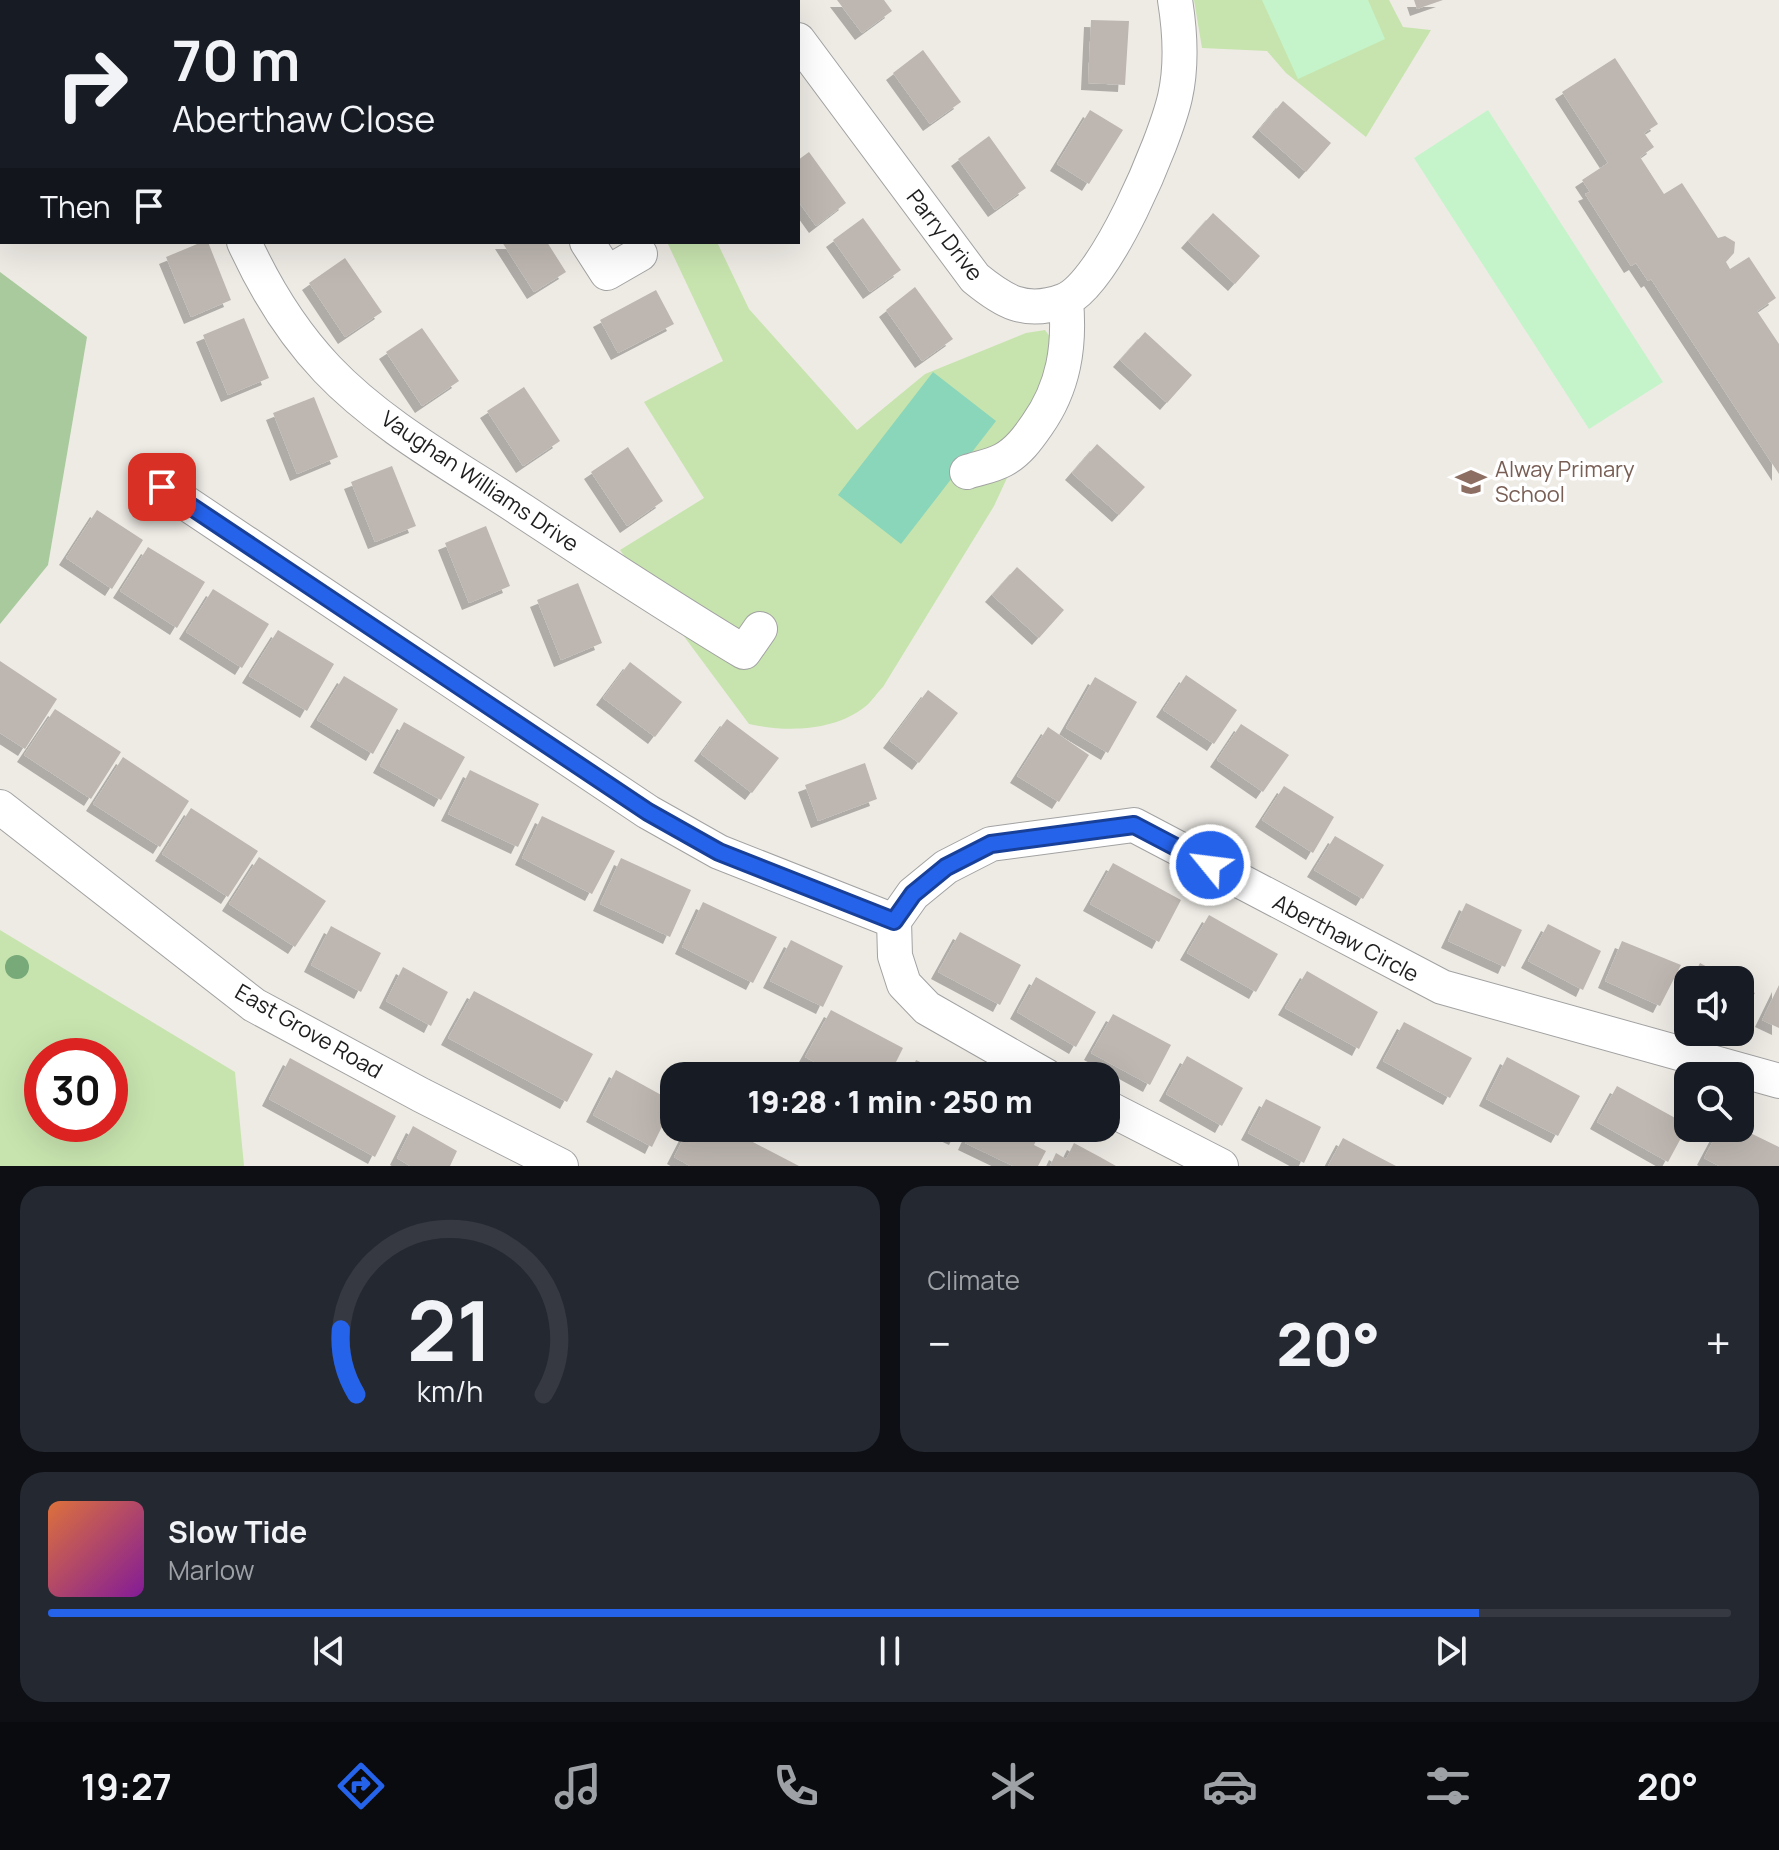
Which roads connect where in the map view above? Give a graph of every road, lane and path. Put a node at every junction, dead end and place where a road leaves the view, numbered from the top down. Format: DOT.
graph roads {
  1 [pos="1175,0"];
  2 [pos="800,43"];
  3 [pos="245,244"];
  4 [pos="588,244"];
  5 [pos="640,254"];
  6 [pos="1066,301"];
  7 [pos="967,472"];
  8 [pos="162,487"];
  9 [pos="760,629"];
  10 [pos="0,807"];
  11 [pos="894,921"];
  12 [pos="1022,1062"];
  13 [pos="1779,1081"];
  14 [pos="1120,1114"];
  15 [pos="561,1166"];
  16 [pos="1221,1166"];
  1 -- 6 [label="street"];
  2 -- 6 [label="street, Parry Drive"];
  3 -- 9 [label="street, Vaughan Williams Drive"];
  4 -- 5 [label="street"];
  6 -- 7 [label="street"];
  8 -- 11 [label="street"];
  10 -- 15 [label="street, East Grove Road"];
  11 -- 12 [label="street"];
  11 -- 13 [label="street, Aberthaw Circle"];
  14 -- 16 [label="street"];
}
